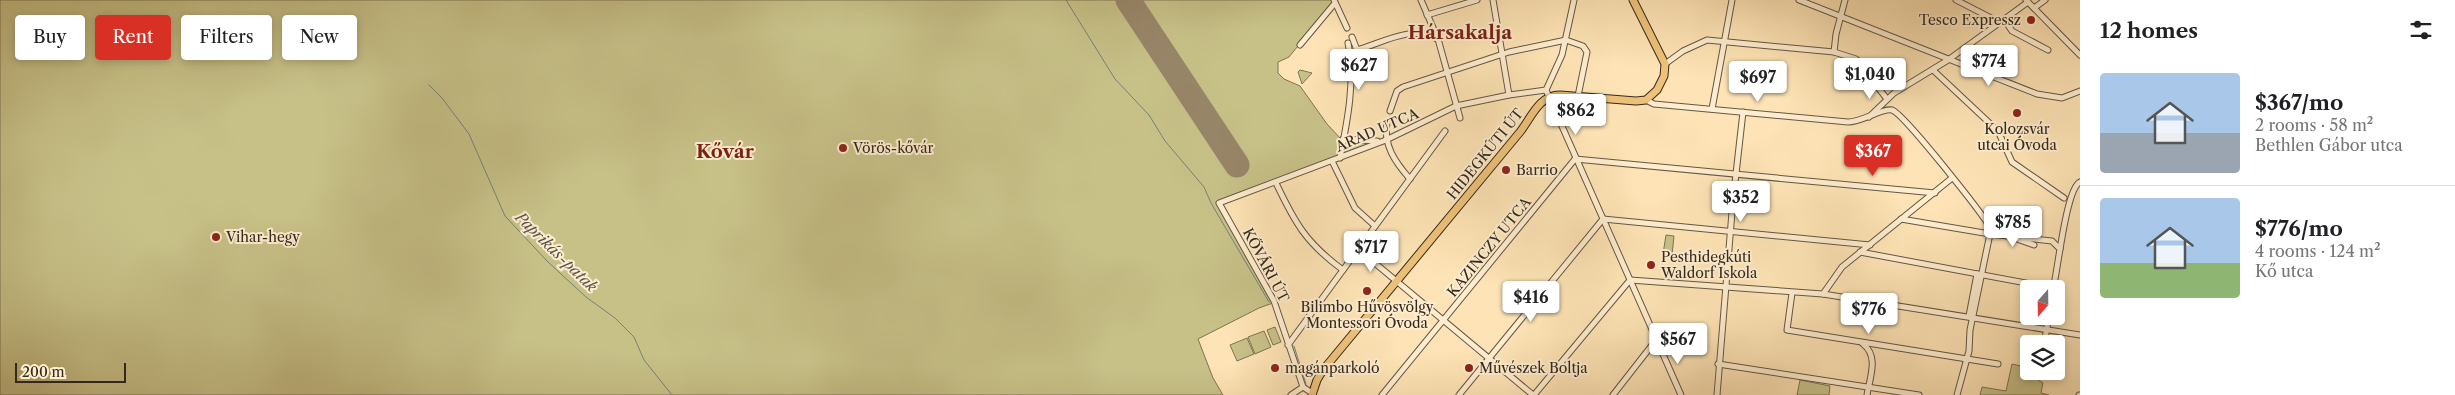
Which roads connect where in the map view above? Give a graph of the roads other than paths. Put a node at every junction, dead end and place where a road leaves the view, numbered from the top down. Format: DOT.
graph roads {
  1 [pos="1421,0"];
  2 [pos="1477,0"];
  3 [pos="1492,0"];
  4 [pos="1574,0"];
  5 [pos="1732,0"];
  6 [pos="1799,0"];
  7 [pos="1845,0"];
  8 [pos="1956,0"];
  9 [pos="2045,0"];
  10 [pos="1636,1"];
  11 [pos="2027,1"];
  12 [pos="1334,2"];
  13 [pos="2034,8"];
  14 [pos="1427,15"];
  15 [pos="1840,18"];
  16 [pos="2002,21"];
  17 [pos="1347,28"];
  18 [pos="1352,37"];
  19 [pos="1438,40"];
  20 [pos="1566,40"];
  21 [pos="1724,42"];
  22 [pos="1348,44"];
  23 [pos="1300,46"];
  24 [pos="2048,50"];
  25 [pos="1834,52"];
  26 [pos="1502,54"];
  27 [pos="2080,55"];
  28 [pos="1948,60"];
  29 [pos="1664,64"];
  30 [pos="1933,70"];
  31 [pos="1448,74"];
  32 [pos="2080,91"];
  33 [pos="1546,93"];
  34 [pos="1509,95"];
  35 [pos="1578,96"];
  36 [pos="1887,99"];
  37 [pos="1646,100"];
  38 [pos="1456,106"];
  39 [pos="1712,109"];
  40 [pos="1390,111"];
  41 [pos="1876,111"];
  42 [pos="1743,112"];
  43 [pos="1460,118"];
  44 [pos="1387,122"];
  45 [pos="1445,131"];
  46 [pos="1343,139"];
  47 [pos="1386,140"];
  48 [pos="1380,142"];
  49 [pos="1340,158"];
  50 [pos="1576,159"];
  51 [pos="1332,161"];
  52 [pos="1737,173"];
  53 [pos="1952,178"];
  54 [pos="1410,179"];
  55 [pos="2080,182"];
  56 [pos="1276,183"];
  57 [pos="1935,193"];
  58 [pos="2064,198"];
  59 [pos="1219,203"];
  60 [pos="1603,219"];
  61 [pos="1901,219"];
  62 [pos="1375,226"];
  63 [pos="1730,232"];
  64 [pos="1990,233"];
  65 [pos="2001,236"];
  66 [pos="2034,244"];
  67 [pos="1870,246"];
  68 [pos="1358,249"];
  69 [pos="2060,249"];
  70 [pos="1860,252"];
  71 [pos="1342,270"];
  72 [pos="1979,274"];
  73 [pos="1630,280"];
  74 [pos="2054,280"];
  75 [pos="1397,282"];
  76 [pos="2020,282"];
  77 [pos="1726,288"];
  78 [pos="1792,293"];
  79 [pos="1823,294"];
  80 [pos="1971,316"];
  81 [pos="1444,320"];
  82 [pos="2047,325"];
  83 [pos="2046,331"];
  84 [pos="2080,334"];
  85 [pos="2045,335"];
  86 [pos="1656,340"];
  87 [pos="1288,344"];
  88 [pos="1862,344"];
  89 [pos="1489,358"];
  90 [pos="1966,360"];
  91 [pos="1718,364"];
  92 [pos="1998,364"];
  93 [pos="1303,387"];
  94 [pos="1869,387"];
  95 [pos="1312,394"];
  96 [pos="1716,394"];
  97 [pos="1291,395"];
  98 [pos="1382,395"];
  99 [pos="1459,395"];
  100 [pos="1534,395"];
  101 [pos="1613,395"];
  102 [pos="1680,395"];
  103 [pos="1709,395"];
  104 [pos="1867,395"];
  105 [pos="1919,395"];
  106 [pos="1958,395"];
  1 -- 14 [label="street"];
  2 -- 14 [label="street"];
  3 -- 26 [label="street"];
  4 -- 20 [label="street"];
  5 -- 21 [label="street"];
  6 -- 15 [label="street"];
  7 -- 15 [label="street"];
  8 -- 16 [label="street"];
  9 -- 13 [label="street"];
  10 -- 29 [label="main road"];
  11 -- 13 [label="street"];
  11 -- 16 [label="street"];
  12 -- 17 [label="street"];
  12 -- 23 [label="street"];
  13 -- 27 [label="street"];
  14 -- 19 [label="street"];
  15 -- 25 [label="street"];
  15 -- 28 [label="street"];
  16 -- 24 [label="street"];
  16 -- 28 [label="street"];
  18 -- 19 [label="street"];
  19 -- 31 [label="street"];
  20 -- 26 [label="street"];
  20 -- 33 [label="street"];
  20 -- 35 [label="street"];
  21 -- 25 [label="street"];
  21 -- 29 [label="street"];
  21 -- 39 [label="street"];
  22 -- 46 [label="street"];
  25 -- 36 [label="street"];
  26 -- 31 [label="street"];
  26 -- 34 [label="street"];
  28 -- 30 [label="street"];
  28 -- 32 [label="street"];
  29 -- 37 [label="main road"];
  30 -- 36 [label="street"];
  30 -- 58 [label="street"];
  31 -- 38 [label="street"];
  31 -- 40 [label="street"];
  33 -- 34 [label="street, ARAD UTCA"];
  33 -- 35 [label="main road"];
  33 -- 50 [label="street"];
  33 -- 75 [label="main road, HIDEGKÚTI ÚT"];
  34 -- 38 [label="street, ARAD UTCA"];
  35 -- 37 [label="main road"];
  36 -- 41 [label="street"];
  37 -- 39 [label="street"];
  38 -- 43 [label="street"];
  38 -- 47 [label="street, ARAD UTCA"];
  39 -- 42 [label="street"];
  41 -- 42 [label="street"];
  41 -- 53 [label="street"];
  42 -- 52 [label="street"];
  44 -- 47 [label="street"];
  45 -- 54 [label="street"];
  46 -- 48 [label="street"];
  46 -- 49 [label="street"];
  47 -- 48 [label="street, ARAD UTCA"];
  47 -- 54 [label="street"];
  48 -- 49 [label="street, ARAD UTCA"];
  49 -- 51 [label="street, ARAD UTCA"];
  50 -- 52 [label="street"];
  50 -- 60 [label="street"];
  50 -- 81 [label="street, KAZINCZY UTCA"];
  51 -- 56 [label="street, ARAD UTCA"];
  51 -- 62 [label="street"];
  52 -- 57 [label="street"];
  52 -- 63 [label="street"];
  53 -- 57 [label="street"];
  53 -- 64 [label="street"];
  54 -- 62 [label="street"];
  55 -- 69 [label="street"];
  56 -- 59 [label="street, ARAD UTCA"];
  56 -- 71 [label="street"];
  57 -- 61 [label="street"];
  59 -- 87 [label="street, KŐVÁRI ÚT"];
  60 -- 63 [label="street"];
  60 -- 73 [label="street"];
  60 -- 89 [label="street"];
  61 -- 64 [label="street"];
  61 -- 67 [label="street"];
  62 -- 68 [label="street"];
  63 -- 67 [label="street"];
  63 -- 77 [label="street"];
  64 -- 65 [label="street"];
  64 -- 72 [label="street"];
  65 -- 66 [label="street"];
  65 -- 69 [label="street"];
  67 -- 70 [label="street"];
  68 -- 71 [label="street"];
  68 -- 75 [label="street"];
  69 -- 74 [label="street"];
  70 -- 72 [label="street"];
  70 -- 79 [label="street"];
  71 -- 87 [label="street"];
  72 -- 76 [label="street"];
  72 -- 80 [label="street"];
  73 -- 77 [label="street"];
  73 -- 86 [label="street"];
  73 -- 100 [label="street"];
  75 -- 81 [label="street"];
  75 -- 95 [label="main road, HIDEGKÚTI ÚT"];
  77 -- 78 [label="street"];
  77 -- 91 [label="street"];
  78 -- 79 [label="street"];
  78 -- 88 [label="street"];
  79 -- 80 [label="street"];
  80 -- 83 [label="street"];
  80 -- 90 [label="street"];
  81 -- 89 [label="street"];
  81 -- 98 [label="street, KAZINCZY UTCA"];
  82 -- 83 [label="street"];
  83 -- 84 [label="street"];
  83 -- 85 [label="street"];
  86 -- 101 [label="street"];
  86 -- 102 [label="street"];
  87 -- 93 [label="street, KŐVÁRI ÚT"];
  88 -- 90 [label="street"];
  88 -- 94 [label="street"];
  89 -- 99 [label="street"];
  89 -- 100 [label="street"];
  90 -- 92 [label="street"];
  90 -- 106 [label="street"];
  91 -- 94 [label="street"];
  91 -- 96 [label="street"];
  93 -- 95 [label="street"];
  93 -- 97 [label="street"];
  94 -- 104 [label="street"];
  94 -- 105 [label="street"];
  96 -- 103 [label="street"];
}
